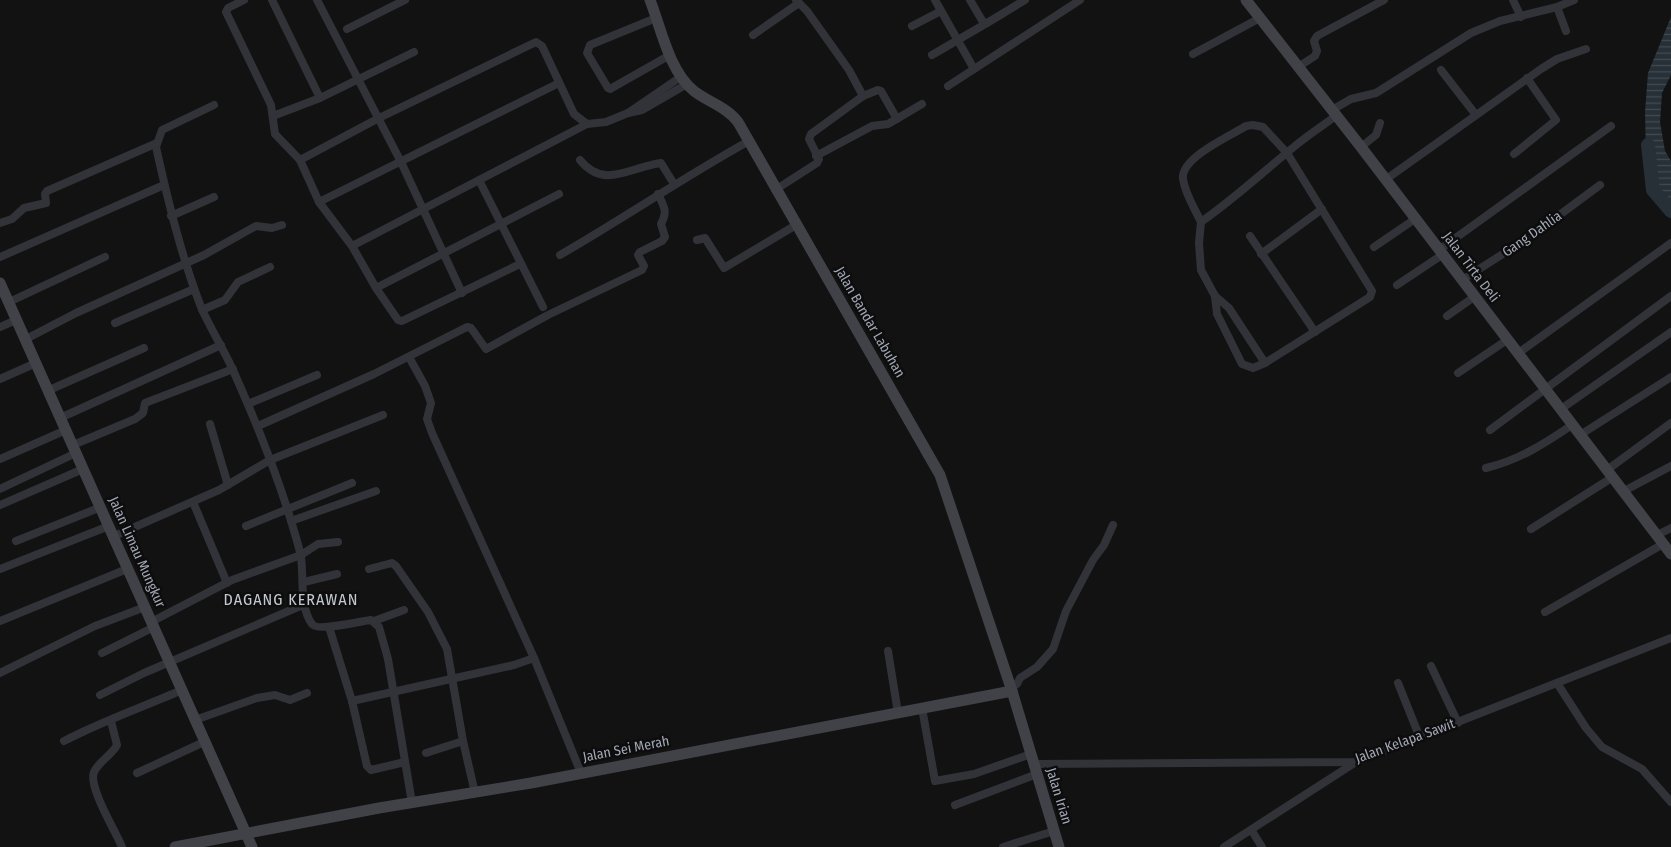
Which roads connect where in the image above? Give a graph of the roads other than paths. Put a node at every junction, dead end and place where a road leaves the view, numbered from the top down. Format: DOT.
graph roads {
  1 [pos="244,0"];
  2 [pos="272,0"];
  3 [pos="317,0"];
  4 [pos="405,0"];
  5 [pos="650,0"];
  6 [pos="935,0"];
  7 [pos="970,0"];
  8 [pos="1025,0"];
  9 [pos="1080,0"];
  10 [pos="1246,0"];
  11 [pos="1384,0"];
  12 [pos="1513,0"];
  13 [pos="1574,0"];
  14 [pos="798,2"];
  15 [pos="1013,3"];
  16 [pos="1556,7"];
  17 [pos="941,11"];
  18 [pos="1521,17"];
  19 [pos="656,18"];
  20 [pos="1260,18"];
  21 [pos="987,23"];
  22 [pos="912,26"];
  23 [pos="347,29"];
  24 [pos="1566,31"];
  25 [pos="753,35"];
  26 [pos="958,40"];
  27 [pos="1586,49"];
  28 [pos="414,52"];
  29 [pos="1193,54"];
  30 [pos="670,55"];
  31 [pos="932,55"];
  32 [pos="1298,67"];
  33 [pos="974,69"];
  34 [pos="1441,70"];
  35 [pos="1527,78"];
  36 [pos="360,80"];
  37 [pos="684,80"];
  38 [pos="559,83"];
  39 [pos="948,86"];
  40 [pos="863,96"];
  41 [pos="320,98"];
  42 [pos="922,104"];
  43 [pos="214,105"];
  44 [pos="1334,113"];
  45 [pos="1476,115"];
  46 [pos="274,116"];
  47 [pos="379,118"];
  48 [pos="897,119"];
  49 [pos="1380,123"];
  50 [pos="587,124"];
  51 [pos="1611,126"];
  52 [pos="749,142"];
  53 [pos="157,143"];
  54 [pos="1361,147"];
  55 [pos="1287,153"];
  56 [pos="1514,154"];
  57 [pos="816,156"];
  58 [pos="300,160"];
  59 [pos="580,160"];
  60 [pos="401,162"];
  61 [pos="478,180"];
  62 [pos="1385,180"];
  63 [pos="674,184"];
  64 [pos="164,185"];
  65 [pos="1600,185"];
  66 [pos="776,190"];
  67 [pos="559,194"];
  68 [pos="658,194"];
  69 [pos="214,197"];
  70 [pos="319,202"];
  71 [pos="1322,209"];
  72 [pos="422,210"];
  73 [pos="171,216"];
  74 [pos="1415,219"];
  75 [pos="1201,222"];
  76 [pos="0,223"];
  77 [pos="500,223"];
  78 [pos="282,225"];
  79 [pos="796,225"];
  80 [pos="1250,236"];
  81 [pos="697,240"];
  82 [pos="1671,243"];
  83 [pos="352,246"];
  84 [pos="1374,247"];
  85 [pos="1441,252"];
  86 [pos="442,254"];
  87 [pos="1261,254"];
  88 [pos="560,255"];
  89 [pos="0,256"];
  90 [pos="105,257"];
  91 [pos="185,264"];
  92 [pos="520,264"];
  93 [pos="270,267"];
  94 [pos="1462,280"];
  95 [pos="0,283"];
  96 [pos="1397,286"];
  97 [pos="376,288"];
  98 [pos="194,289"];
  99 [pos="462,293"];
  100 [pos="1215,296"];
  101 [pos="1671,296"];
  102 [pos="1474,297"];
  103 [pos="9,302"];
  104 [pos="543,307"];
  105 [pos="202,310"];
  106 [pos="1447,316"];
  107 [pos="16,320"];
  108 [pos="115,324"];
  109 [pos="0,327"];
  110 [pos="1315,332"];
  111 [pos="1671,332"];
  112 [pos="26,339"];
  113 [pos="1507,340"];
  114 [pos="221,345"];
  115 [pos="144,348"];
  116 [pos="1517,354"];
  117 [pos="409,358"];
  118 [pos="36,363"];
  119 [pos="1265,363"];
  120 [pos="232,369"];
  121 [pos="1458,373"];
  122 [pos="317,375"];
  123 [pos="1671,377"];
  124 [pos="0,379"];
  125 [pos="1544,388"];
  126 [pos="47,391"];
  127 [pos="248,404"];
  128 [pos="1561,409"];
  129 [pos="383,415"];
  130 [pos="60,418"];
  131 [pos="1671,423"];
  132 [pos="210,424"];
  133 [pos="1572,425"];
  134 [pos="258,426"];
  135 [pos="66,430"];
  136 [pos="1490,430"];
  137 [pos="1580,435"];
  138 [pos="75,449"];
  139 [pos="0,459"];
  140 [pos="270,460"];
  141 [pos="1671,466"];
  142 [pos="1486,468"];
  143 [pos="83,469"];
  144 [pos="1610,474"];
  145 [pos="352,483"];
  146 [pos="228,485"];
  147 [pos="0,489"];
  148 [pos="376,491"];
  149 [pos="1624,491"];
  150 [pos="194,502"];
  151 [pos="0,505"];
  152 [pos="101,507"];
  153 [pos="286,510"];
  154 [pos="291,521"];
  155 [pos="1113,525"];
  156 [pos="246,526"];
  157 [pos="1671,528"];
  158 [pos="1531,529"];
  159 [pos="111,532"];
  160 [pos="16,541"];
  161 [pos="338,542"];
  162 [pos="1666,545"];
  163 [pos="301,555"];
  164 [pos="0,569"];
  165 [pos="127,569"];
  166 [pos="369,569"];
  167 [pos="337,574"];
  168 [pos="227,582"];
  169 [pos="304,582"];
  170 [pos="305,604"];
  171 [pos="145,607"];
  172 [pos="404,610"];
  173 [pos="1545,612"];
  174 [pos="0,621"];
  175 [pos="374,621"];
  176 [pos="153,625"];
  177 [pos="329,627"];
  178 [pos="1671,638"];
  179 [pos="888,651"];
  180 [pos="102,653"];
  181 [pos="534,658"];
  182 [pos="170,663"];
  183 [pos="1431,666"];
  184 [pos="0,673"];
  185 [pos="454,679"];
  186 [pos="1398,683"];
  187 [pos="1557,683"];
  188 [pos="1011,689"];
  189 [pos="182,690"];
  190 [pos="393,690"];
  191 [pos="307,693"];
  192 [pos="100,695"];
  193 [pos="352,701"];
  194 [pos="922,708"];
  195 [pos="898,713"];
  196 [pos="111,720"];
  197 [pos="195,720"];
  198 [pos="1458,723"];
  199 [pos="1420,738"];
  200 [pos="64,741"];
  201 [pos="463,741"];
  202 [pos="204,742"];
  203 [pos="426,753"];
  204 [pos="405,762"];
  205 [pos="1356,762"];
  206 [pos="1034,764"];
  207 [pos="137,773"];
  208 [pos="581,773"];
  209 [pos="475,792"];
  210 [pos="1671,802"];
  211 [pos="412,803"];
  212 [pos="955,805"];
  213 [pos="1054,831"];
  214 [pos="1252,831"];
  215 [pos="245,833"];
  216 [pos="122,847"];
  217 [pos="175,847"];
  218 [pos="252,847"];
  219 [pos="1003,847"];
  220 [pos="1059,847"];
  221 [pos="1224,847"];
  222 [pos="1262,847"];
  1 -- 46 [label="street"];
  2 -- 41 [label="street"];
  3 -- 36 [label="street"];
  4 -- 23 [label="street"];
  5 -- 19 [label="street, Jalan Bandar Labuhan"];
  6 -- 17 [label="street"];
  7 -- 21 [label="street"];
  8 -- 15 [label="street"];
  9 -- 33 [label="street"];
  10 -- 20 [label="street, Jalan Tirta Deli"];
  11 -- 32 [label="street"];
  12 -- 18 [label="street"];
  13 -- 16 [label="street"];
  14 -- 25 [label="street"];
  14 -- 40 [label="street"];
  15 -- 21 [label="street"];
  16 -- 18 [label="street"];
  16 -- 24 [label="street"];
  17 -- 22 [label="street"];
  17 -- 26 [label="street"];
  18 -- 44 [label="street"];
  19 -- 30 [label="street, Jalan Bandar Labuhan"];
  19 -- 30 [label="street"];
  20 -- 29 [label="street"];
  20 -- 32 [label="street, Jalan Tirta Deli"];
  21 -- 26 [label="street"];
  26 -- 31 [label="street"];
  26 -- 33 [label="street"];
  27 -- 35 [label="street"];
  28 -- 36 [label="street"];
  30 -- 37 [label="street, Jalan Bandar Labuhan"];
  32 -- 44 [label="street, Jalan Tirta Deli"];
  33 -- 39 [label="street"];
  34 -- 45 [label="street"];
  35 -- 45 [label="street"];
  35 -- 56 [label="street"];
  36 -- 41 [label="street"];
  36 -- 47 [label="street"];
  37 -- 50 [label="street"];
  37 -- 52 [label="street, Jalan Bandar Labuhan"];
  38 -- 47 [label="street"];
  38 -- 50 [label="street"];
  38 -- 60 [label="street"];
  40 -- 48 [label="street"];
  40 -- 57 [label="street"];
  41 -- 46 [label="street"];
  42 -- 48 [label="street"];
  43 -- 53 [label="street"];
  44 -- 54 [label="street, Jalan Tirta Deli"];
  44 -- 55 [label="street"];
  45 -- 62 [label="street"];
  46 -- 58 [label="street"];
  47 -- 58 [label="street"];
  47 -- 60 [label="street"];
  48 -- 57 [label="street"];
  49 -- 54 [label="street"];
  50 -- 61 [label="street"];
  51 -- 85 [label="street"];
  52 -- 63 [label="street"];
  52 -- 66 [label="street, Jalan Bandar Labuhan"];
  53 -- 64 [label="street"];
  53 -- 76 [label="street"];
  54 -- 62 [label="street, Jalan Tirta Deli"];
  55 -- 71 [label="street"];
  55 -- 75 [label="street"];
  55 -- 75 [label="street"];
  57 -- 66 [label="street"];
  58 -- 70 [label="street"];
  59 -- 63 [label="street"];
  60 -- 70 [label="street"];
  60 -- 72 [label="street"];
  61 -- 72 [label="street"];
  61 -- 77 [label="street"];
  62 -- 74 [label="street, Jalan Tirta Deli"];
  63 -- 68 [label="street"];
  64 -- 73 [label="street"];
  64 -- 89 [label="street"];
  65 -- 94 [label="street, Gang Dahlia"];
  66 -- 79 [label="street, Jalan Bandar Labuhan"];
  67 -- 77 [label="street"];
  68 -- 88 [label="street"];
  68 -- 117 [label="street"];
  69 -- 73 [label="street"];
  70 -- 83 [label="street"];
  71 -- 87 [label="street"];
  71 -- 110 [label="street"];
  72 -- 83 [label="street"];
  72 -- 86 [label="street"];
  73 -- 91 [label="street"];
  74 -- 84 [label="street"];
  74 -- 85 [label="street, Jalan Tirta Deli"];
  75 -- 100 [label="street"];
  77 -- 86 [label="street"];
  77 -- 92 [label="street"];
  78 -- 91 [label="street"];
  79 -- 81 [label="street"];
  79 -- 188 [label="street, Jalan Bandar Labuhan"];
  80 -- 87 [label="street"];
  82 -- 116 [label="street"];
  83 -- 97 [label="street"];
  85 -- 94 [label="street, Jalan Tirta Deli"];
  85 -- 96 [label="street"];
  86 -- 97 [label="street"];
  86 -- 99 [label="street"];
  87 -- 110 [label="street"];
  90 -- 103 [label="street"];
  91 -- 98 [label="street"];
  91 -- 112 [label="street"];
  92 -- 99 [label="street"];
  92 -- 104 [label="street"];
  93 -- 105 [label="street"];
  94 -- 102 [label="street, Jalan Tirta Deli"];
  95 -- 103 [label="street, Jalan Limau Mungkur"];
  97 -- 99 [label="street"];
  98 -- 105 [label="street"];
  98 -- 108 [label="street"];
  100 -- 119 [label="street"];
  100 -- 119 [label="street"];
  101 -- 125 [label="street"];
  102 -- 106 [label="street"];
  102 -- 113 [label="street, Jalan Tirta Deli"];
  103 -- 107 [label="street, Jalan Limau Mungkur"];
  105 -- 114 [label="street"];
  107 -- 109 [label="street"];
  107 -- 112 [label="street, Jalan Limau Mungkur"];
  110 -- 119 [label="street"];
  111 -- 128 [label="street"];
  112 -- 118 [label="street, Jalan Limau Mungkur"];
  113 -- 116 [label="street, Jalan Tirta Deli"];
  113 -- 121 [label="street"];
  114 -- 120 [label="street"];
  114 -- 130 [label="street"];
  115 -- 126 [label="street"];
  116 -- 125 [label="street, Jalan Tirta Deli"];
  117 -- 134 [label="street"];
  117 -- 181 [label="street"];
  118 -- 124 [label="street"];
  118 -- 126 [label="street, Jalan Limau Mungkur"];
  120 -- 127 [label="street"];
  120 -- 138 [label="street"];
  122 -- 127 [label="street"];
  123 -- 137 [label="street"];
  125 -- 128 [label="street, Jalan Tirta Deli"];
  125 -- 136 [label="street"];
  126 -- 130 [label="street, Jalan Limau Mungkur"];
  127 -- 134 [label="street"];
  128 -- 133 [label="street, Jalan Tirta Deli"];
  129 -- 140 [label="street"];
  130 -- 135 [label="street, Jalan Limau Mungkur"];
  131 -- 144 [label="street"];
  132 -- 146 [label="street"];
  133 -- 137 [label="street, Jalan Tirta Deli"];
  133 -- 142 [label="street"];
  134 -- 140 [label="street"];
  135 -- 138 [label="street, Jalan Limau Mungkur"];
  135 -- 139 [label="street"];
  137 -- 144 [label="street, Jalan Tirta Deli"];
  138 -- 143 [label="street, Jalan Limau Mungkur"];
  138 -- 147 [label="street"];
  140 -- 146 [label="street"];
  140 -- 153 [label="street"];
  141 -- 149 [label="street"];
  143 -- 151 [label="street"];
  143 -- 152 [label="street, Jalan Limau Mungkur"];
  144 -- 149 [label="street, Jalan Tirta Deli"];
  144 -- 158 [label="street"];
  145 -- 153 [label="street"];
  146 -- 150 [label="street"];
  148 -- 154 [label="street"];
  149 -- 162 [label="street, Jalan Tirta Deli"];
  150 -- 159 [label="street"];
  150 -- 168 [label="street"];
  152 -- 159 [label="street, Jalan Limau Mungkur"];
  152 -- 160 [label="street"];
  153 -- 154 [label="street"];
  153 -- 156 [label="street"];
  154 -- 163 [label="street"];
  155 -- 188 [label="street"];
  157 -- 162 [label="street"];
  159 -- 164 [label="street"];
  159 -- 165 [label="street, Jalan Limau Mungkur"];
  161 -- 163 [label="street"];
  162 -- 173 [label="street"];
  163 -- 168 [label="street"];
  163 -- 169 [label="street"];
  165 -- 171 [label="street, Jalan Limau Mungkur"];
  165 -- 174 [label="street"];
  166 -- 185 [label="street"];
  167 -- 169 [label="street"];
  168 -- 176 [label="street"];
  169 -- 170 [label="street"];
  170 -- 177 [label="street"];
  170 -- 182 [label="street"];
  171 -- 176 [label="street, Jalan Limau Mungkur"];
  171 -- 184 [label="street"];
  172 -- 175 [label="street"];
  175 -- 177 [label="street"];
  175 -- 190 [label="street"];
  176 -- 180 [label="street"];
  176 -- 182 [label="street, Jalan Limau Mungkur"];
  177 -- 193 [label="street"];
  178 -- 187 [label="street, Jalan Kelapa Sawit"];
  179 -- 195 [label="street"];
  181 -- 185 [label="street"];
  181 -- 208 [label="street"];
  182 -- 189 [label="street, Jalan Limau Mungkur"];
  182 -- 192 [label="street"];
  183 -- 198 [label="street"];
  185 -- 190 [label="street"];
  185 -- 201 [label="street"];
  186 -- 199 [label="street"];
  187 -- 198 [label="street, Jalan Kelapa Sawit"];
  187 -- 210 [label="street"];
  188 -- 194 [label="street, Jalan Sei Merah"];
  188 -- 206 [label="street, Jalan Bandar Labuhan"];
  189 -- 196 [label="street"];
  189 -- 197 [label="street, Jalan Limau Mungkur"];
  190 -- 193 [label="street"];
  190 -- 204 [label="street"];
  191 -- 197 [label="street"];
  193 -- 204 [label="street"];
  194 -- 195 [label="street, Jalan Sei Merah"];
  194 -- 206 [label="street"];
  195 -- 208 [label="street, Jalan Sei Merah"];
  196 -- 200 [label="street"];
  196 -- 216 [label="street"];
  197 -- 202 [label="street, Jalan Limau Mungkur"];
  198 -- 199 [label="street, Jalan Kelapa Sawit"];
  199 -- 205 [label="street, Jalan Kelapa Sawit"];
  201 -- 203 [label="street"];
  201 -- 209 [label="street"];
  202 -- 207 [label="street"];
  202 -- 215 [label="street, Jalan Limau Mungkur"];
  204 -- 211 [label="street"];
  205 -- 206 [label="street, Jalan Kelapa Sawit"];
  205 -- 214 [label="street"];
  206 -- 212 [label="street"];
  206 -- 213 [label="street, Jalan Irian"];
  208 -- 209 [label="street, Jalan Sei Merah"];
  209 -- 211 [label="street, Jalan Sei Merah"];
  211 -- 215 [label="street, Jalan Sei Merah"];
  213 -- 219 [label="street"];
  213 -- 220 [label="street, Jalan Irian"];
  214 -- 221 [label="street"];
  214 -- 222 [label="street"];
  215 -- 217 [label="street, Jalan Sei Merah"];
  215 -- 218 [label="street, Jalan Limau Mungkur"];
}
